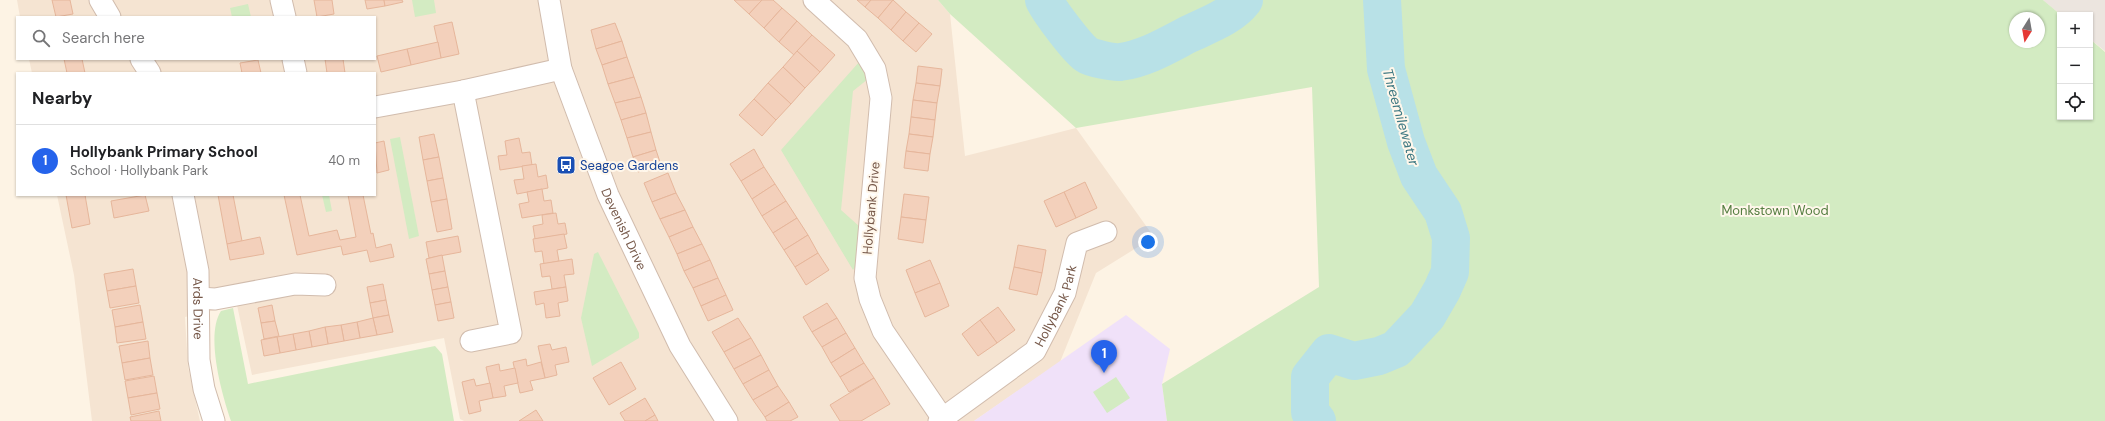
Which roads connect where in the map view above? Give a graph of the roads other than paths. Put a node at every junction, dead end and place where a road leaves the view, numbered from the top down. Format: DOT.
graph roads {
  1 [pos="100,0"];
  2 [pos="281,0"];
  3 [pos="549,0"];
  4 [pos="814,0"];
  5 [pos="109,16"];
  6 [pos="285,16"];
  7 [pos="142,60"];
  8 [pos="293,60"];
  9 [pos="561,69"];
  10 [pos="149,72"];
  11 [pos="296,72"];
  12 [pos="462,92"];
  13 [pos="376,107"];
  14 [pos="183,196"];
  15 [pos="1106,232"];
  16 [pos="325,285"];
  17 [pos="200,298"];
  18 [pos="471,341"];
  19 [pos="941,420"];
  20 [pos="214,421"];
  21 [pos="727,421"];
  1 -- 5 [label="street"];
  2 -- 6 [label="street"];
  3 -- 9 [label="street, Devenish Drive"];
  4 -- 19 [label="street, Hollybank Drive"];
  7 -- 10 [label="street"];
  8 -- 11 [label="street"];
  9 -- 12 [label="street"];
  9 -- 21 [label="street, Devenish Drive"];
  12 -- 13 [label="street"];
  12 -- 18 [label="street"];
  14 -- 17 [label="street, Ards Drive"];
  15 -- 19 [label="street, Hollybank Park"];
  16 -- 17 [label="street"];
  17 -- 20 [label="street, Ards Drive"];
}
